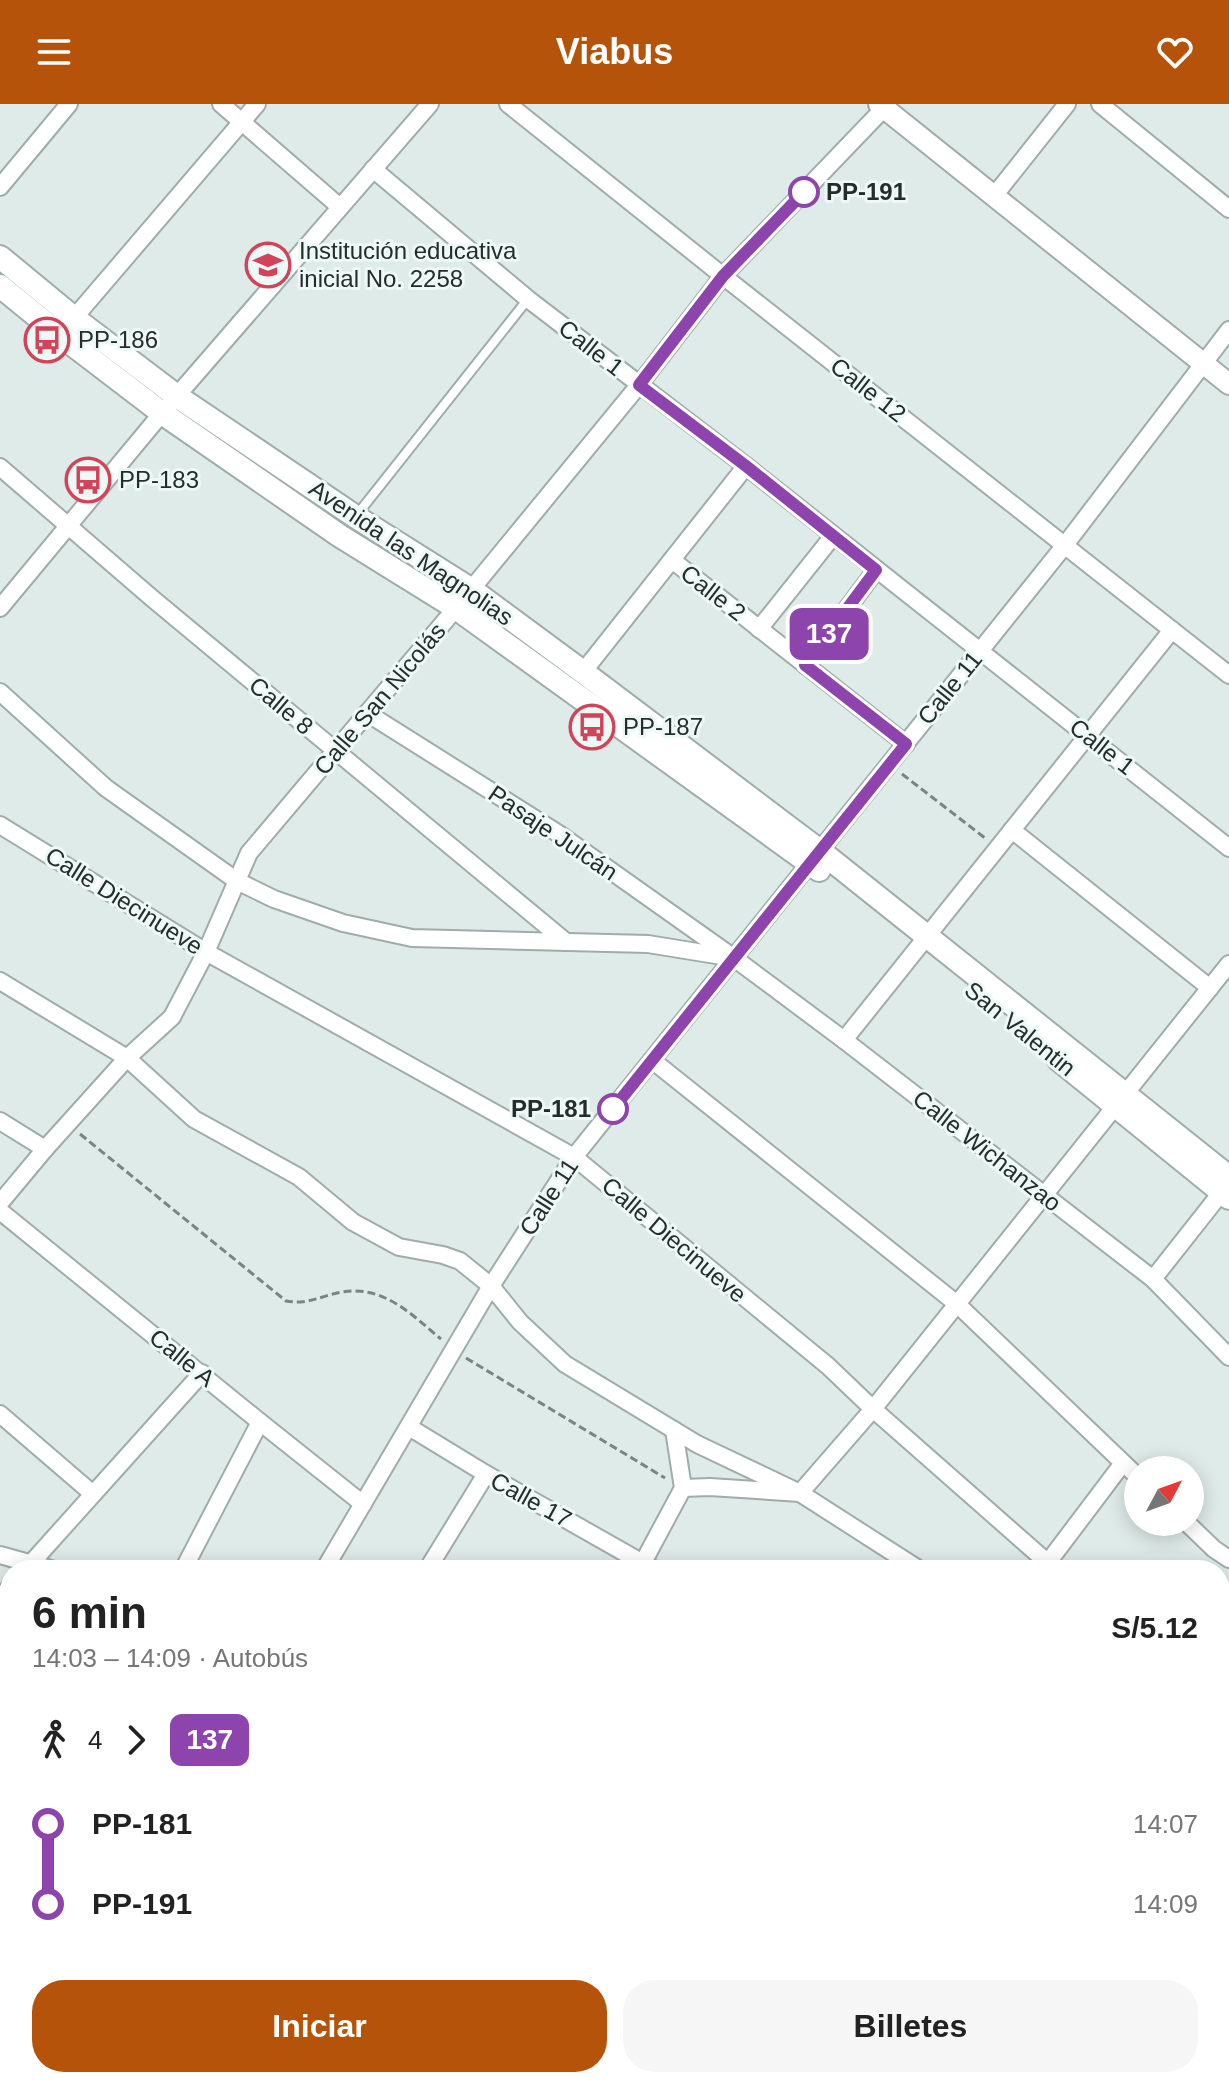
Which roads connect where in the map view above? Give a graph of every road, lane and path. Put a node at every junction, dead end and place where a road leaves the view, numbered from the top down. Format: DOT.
graph roads {
  1 [pos="69,104"];
  2 [pos="221,104"];
  3 [pos="257,104"];
  4 [pos="430,104"];
  5 [pos="508,104"];
  6 [pos="1067,104"];
  7 [pos="1100,104"];
  8 [pos="884,106"];
  9 [pos="242,122"];
  10 [pos="373,169"];
  11 [pos="0,187"];
  12 [pos="994,196"];
  13 [pos="340,207"];
  14 [pos="1229,209"];
  15 [pos="0,257"];
  16 [pos="723,276"];
  17 [pos="0,286"];
  18 [pos="528,299"];
  19 [pos="74,318"];
  20 [pos="1229,330"];
  21 [pos="1204,364"];
  22 [pos="1229,384"];
  23 [pos="639,385"];
  24 [pos="170,405"];
  25 [pos="746,466"];
  26 [pos="0,467"];
  27 [pos="356,517"];
  28 [pos="68,524"];
  29 [pos="833,536"];
  30 [pos="1065,545"];
  31 [pos="672,560"];
  32 [pos="876,570"];
  33 [pos="472,590"];
  34 [pos="0,608"];
  35 [pos="456,608"];
  36 [pos="759,629"];
  37 [pos="1172,630"];
  38 [pos="980,651"];
  39 [pos="805,665"];
  40 [pos="583,672"];
  41 [pos="1229,675"];
  42 [pos="0,692"];
  43 [pos="367,713"];
  44 [pos="1087,736"];
  45 [pos="906,744"];
  46 [pos="336,751"];
  47 [pos="889,764"];
  48 [pos="0,825"];
  49 [pos="1012,830"];
  50 [pos="998,847"];
  51 [pos="1229,848"];
  52 [pos="815,857"];
  53 [pos="237,881"];
  54 [pos="566,942"];
  55 [pos="922,942"];
  56 [pos="206,952"];
  57 [pos="734,958"];
  58 [pos="1229,964"];
  59 [pos="0,981"];
  60 [pos="1210,988"];
  61 [pos="844,1040"];
  62 [pos="127,1058"];
  63 [pos="652,1060"];
  64 [pos="1121,1100"];
  65 [pos="0,1121"];
  66 [pos="68,1124"];
  67 [pos="45,1149"];
  68 [pos="574,1157"];
  69 [pos="1227,1187"];
  70 [pos="1045,1196"];
  71 [pos="0,1203"];
  72 [pos="0,1211"];
  73 [pos="1153,1279"];
  74 [pos="491,1286"];
  75 [pos="957,1304"];
  76 [pos="454,1351"];
  77 [pos="1229,1357"];
  78 [pos="202,1373"];
  79 [pos="873,1409"];
  80 [pos="0,1414"];
  81 [pos="260,1422"];
  82 [pos="409,1427"];
  83 [pos="674,1430"];
  84 [pos="1123,1463"];
  85 [pos="486,1474"];
  86 [pos="683,1488"];
  87 [pos="800,1493"];
  88 [pos="93,1494"];
  89 [pos="363,1504"];
  90 [pos="1201,1536"];
  91 [pos="1229,1559"];
  92 [pos="34,1560"];
  93 [pos="188,1560"];
  94 [pos="330,1560"];
  95 [pos="433,1560"];
  96 [pos="633,1560"];
  97 [pos="648,1560"];
  98 [pos="904,1560"];
  99 [pos="1040,1560"];
  100 [pos="1055,1560"];
  1 -- 11 [label="street"];
  2 -- 9 [label="street"];
  3 -- 9 [label="street"];
  4 -- 10 [label="street"];
  5 -- 16 [label="street, Calle 12"];
  6 -- 12 [label="street"];
  7 -- 14 [label="street"];
  8 -- 12 [label="street"];
  8 -- 16 [label="street, Calle San Nicolás"];
  9 -- 13 [label="street"];
  9 -- 19 [label="street"];
  10 -- 13 [label="street"];
  10 -- 18 [label="street, Calle 1"];
  12 -- 21 [label="street"];
  13 -- 24 [label="street"];
  15 -- 19 [label="main road, Avenida las Magnolias"];
  16 -- 23 [label="street, Calle San Nicolás"];
  16 -- 30 [label="street, Calle 12"];
  17 -- 24 [label="main road, Avenida las Magnolias"];
  18 -- 23 [label="street, Calle 1"];
  18 -- 27 [label="lane"];
  19 -- 24 [label="main road, Avenida las Magnolias"];
  20 -- 21 [label="street, Calle 11"];
  21 -- 22 [label="street"];
  21 -- 30 [label="street, Calle 11"];
  23 -- 25 [label="street, Calle 1"];
  23 -- 33 [label="street, Calle San Nicolás"];
  24 -- 27 [label="main road, Avenida las Magnolias"];
  24 -- 28 [label="street"];
  24 -- 35 [label="main road, Avenida las Magnolias"];
  25 -- 29 [label="street, Calle 1"];
  25 -- 31 [label="street"];
  26 -- 28 [label="street, Calle 8"];
  27 -- 33 [label="main road, Avenida las Magnolias"];
  28 -- 34 [label="street"];
  28 -- 46 [label="street, Calle 8"];
  29 -- 32 [label="street, Calle 1"];
  29 -- 36 [label="street"];
  30 -- 37 [label="street, Calle 12"];
  30 -- 38 [label="street, Calle 11"];
  31 -- 36 [label="street, Calle 2"];
  31 -- 40 [label="street"];
  32 -- 38 [label="street, Calle 1"];
  32 -- 39 [label="street"];
  33 -- 35 [label="street, Calle San Nicolás"];
  33 -- 40 [label="main road, Avenida las Magnolias"];
  35 -- 43 [label="street, Calle San Nicolás"];
  35 -- 52 [label="main road, Avenida las Magnolias"];
  36 -- 39 [label="street, Calle 2"];
  37 -- 41 [label="street, Calle 12"];
  37 -- 44 [label="street"];
  38 -- 44 [label="street, Calle 1"];
  38 -- 45 [label="street, Calle 11"];
  39 -- 45 [label="street, Calle 2"];
  40 -- 52 [label="main road, Avenida las Magnolias"];
  42 -- 53 [label="street"];
  43 -- 46 [label="street, Calle San Nicolás"];
  43 -- 57 [label="street, Pasaje Julcán"];
  44 -- 49 [label="street"];
  44 -- 51 [label="street, Calle 1"];
  45 -- 47 [label="street, Calle 11"];
  46 -- 53 [label="street, Calle San Nicolás"];
  46 -- 54 [label="street, Calle 8"];
  47 -- 50 [label="path"];
  47 -- 52 [label="street, Calle 11"];
  48 -- 56 [label="street, Calle Diecinueve"];
  49 -- 50 [label="street"];
  49 -- 60 [label="street"];
  50 -- 55 [label="street"];
  52 -- 55 [label="main road, San Valentin"];
  52 -- 57 [label="street, Calle 11"];
  53 -- 54 [label="street"];
  53 -- 56 [label="street, Calle San Nicolás"];
  54 -- 57 [label="street"];
  55 -- 61 [label="street"];
  55 -- 64 [label="main road, San Valentin"];
  56 -- 62 [label="street, Calle San Nicolás"];
  56 -- 68 [label="street, Calle Diecinueve"];
  57 -- 61 [label="street, Calle Wichanzao"];
  57 -- 63 [label="street, Calle 11"];
  58 -- 60 [label="street"];
  59 -- 62 [label="street"];
  60 -- 64 [label="street"];
  61 -- 70 [label="street, Calle Wichanzao"];
  62 -- 66 [label="street, Calle San Nicolás"];
  62 -- 74 [label="street"];
  63 -- 68 [label="street, Calle 11"];
  63 -- 75 [label="street"];
  64 -- 69 [label="main road, San Valentin"];
  64 -- 70 [label="street"];
  65 -- 67 [label="street"];
  66 -- 67 [label="street, Calle San Nicolás"];
  66 -- 76 [label="path"];
  67 -- 71 [label="street, Calle San Nicolás"];
  68 -- 74 [label="street, Calle 11"];
  68 -- 79 [label="street, Calle Diecinueve"];
  69 -- 73 [label="street"];
  70 -- 73 [label="street, Calle Wichanzao"];
  70 -- 75 [label="street"];
  72 -- 78 [label="street, Calle A"];
  73 -- 77 [label="street, Calle Wichanzao"];
  74 -- 76 [label="street, Calle 11"];
  74 -- 83 [label="street"];
  75 -- 79 [label="street"];
  75 -- 84 [label="street"];
  76 -- 82 [label="street, Calle 11"];
  76 -- 86 [label="path"];
  78 -- 81 [label="street, Calle A"];
  78 -- 88 [label="street"];
  79 -- 87 [label="street"];
  79 -- 99 [label="street, Calle Diecinueve"];
  80 -- 88 [label="street"];
  81 -- 89 [label="street, Calle A"];
  81 -- 93 [label="street"];
  82 -- 85 [label="street, Calle 17"];
  82 -- 89 [label="street, Calle 11"];
  83 -- 86 [label="street"];
  83 -- 87 [label="street"];
  84 -- 100 [label="street"];
  85 -- 95 [label="street"];
  85 -- 96 [label="street, Calle 17"];
  86 -- 87 [label="street"];
  86 -- 97 [label="street"];
  87 -- 98 [label="street"];
  88 -- 92 [label="street"];
  89 -- 94 [label="street, Calle 11"];
  90 -- 91 [label="street"];
}
